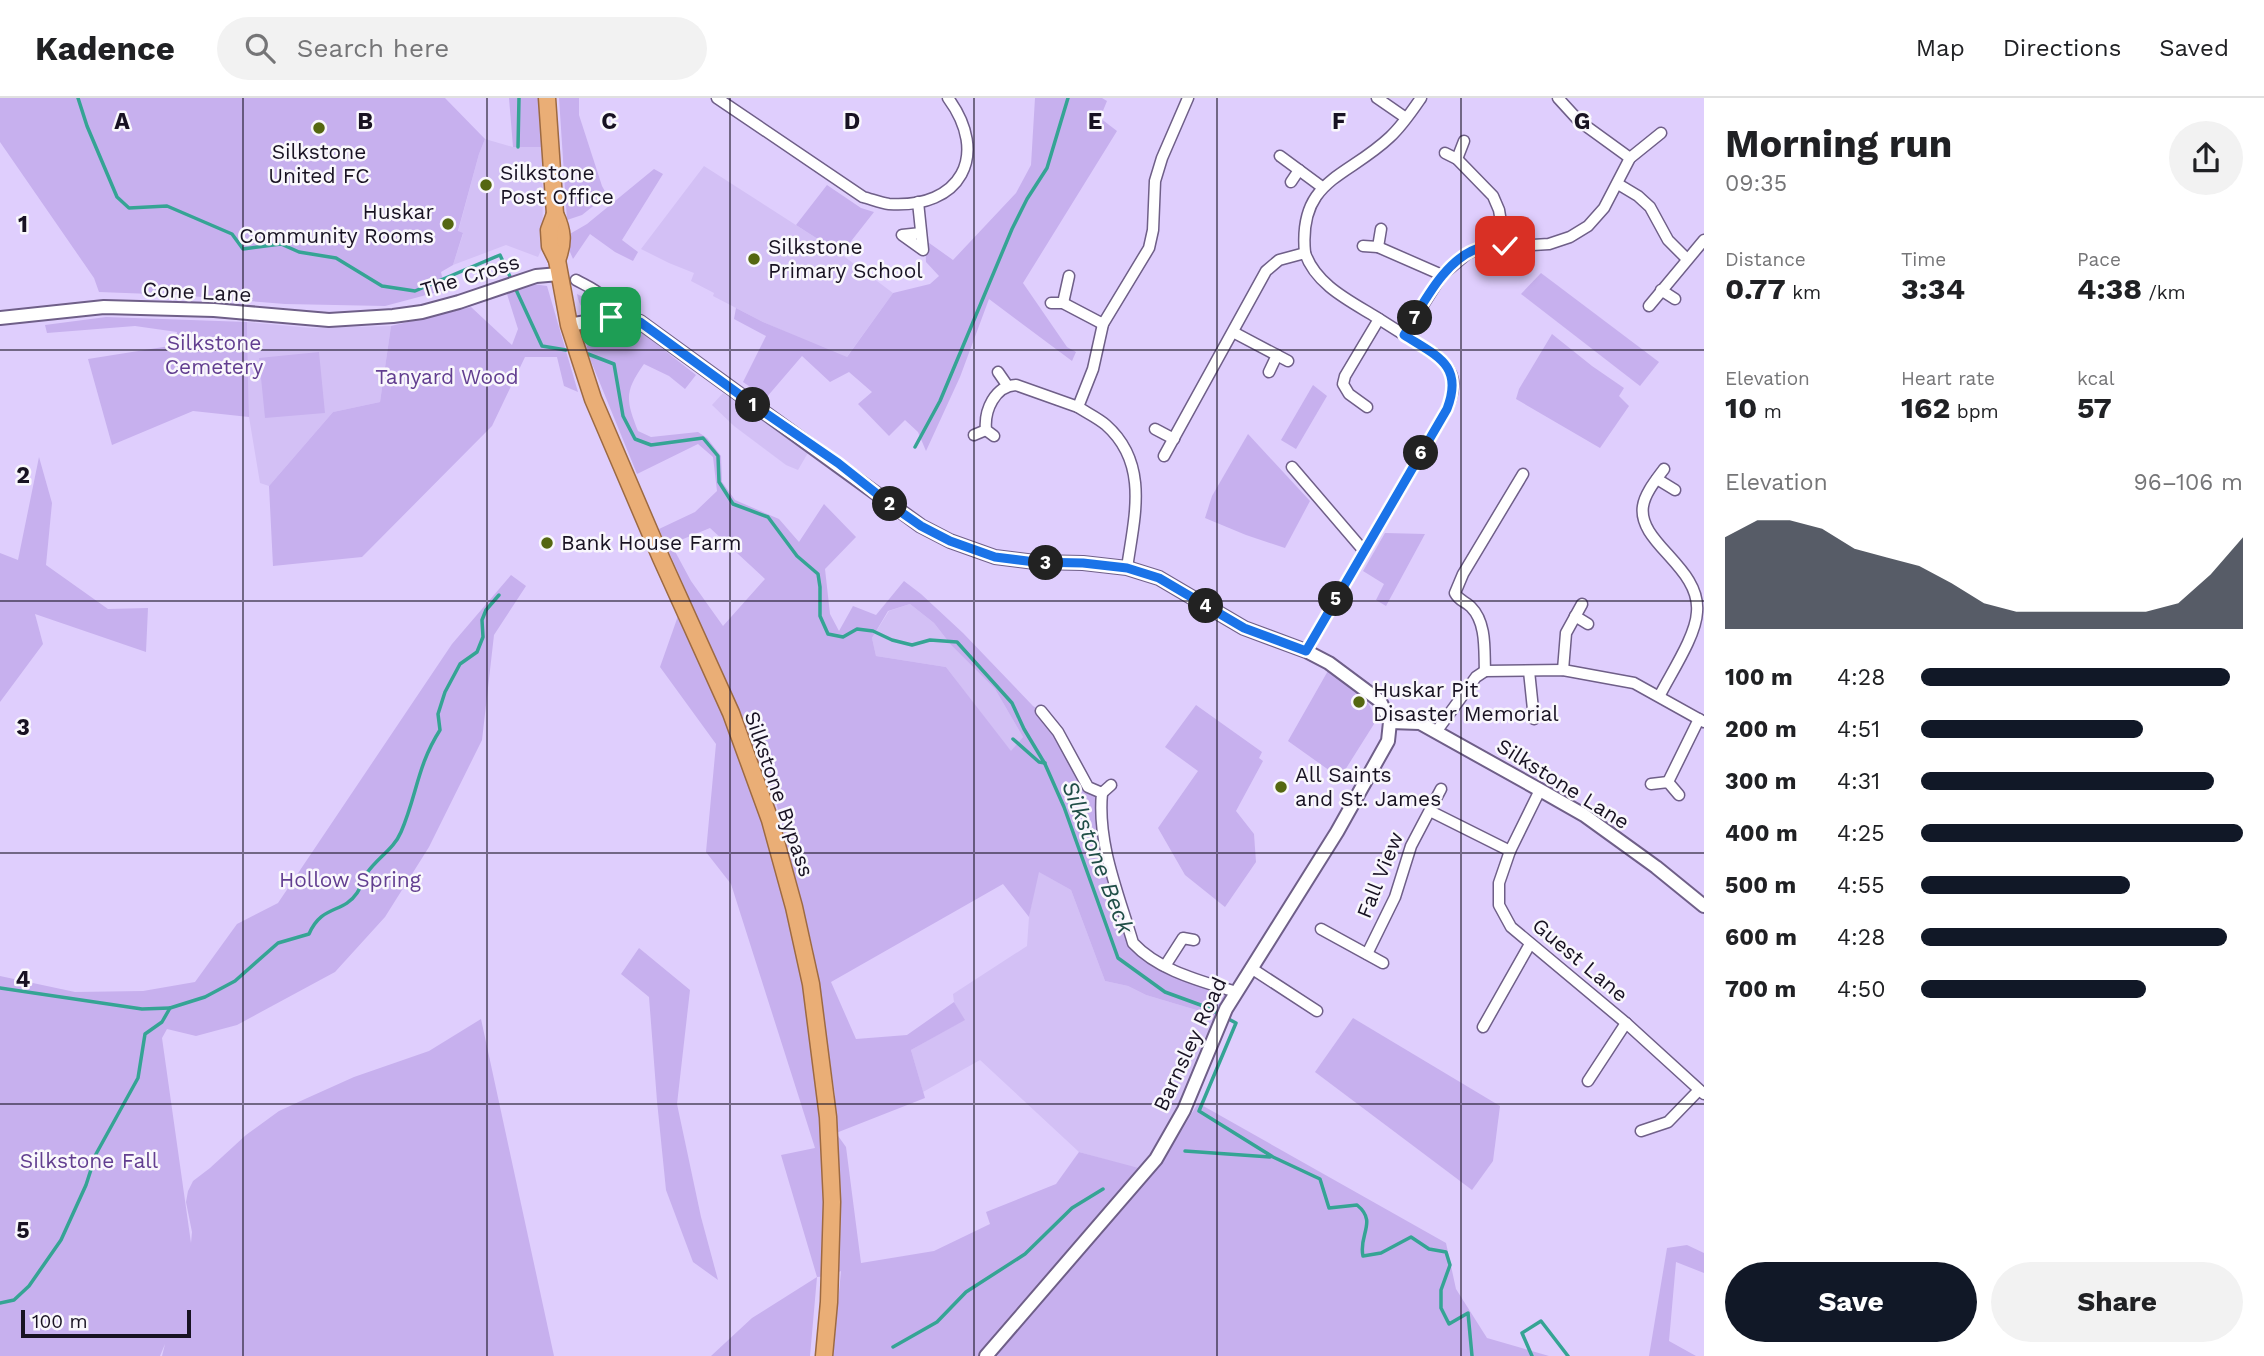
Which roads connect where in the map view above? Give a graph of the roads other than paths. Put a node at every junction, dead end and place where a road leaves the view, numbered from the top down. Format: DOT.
graph roads {
  1 [pos="547,98"];
  2 [pos="717,98"];
  3 [pos="948,98"];
  4 [pos="1188,98"];
  5 [pos="1377,98"];
  6 [pos="1421,98"];
  7 [pos="1558,98"];
  8 [pos="1406,118"];
  9 [pos="1661,133"];
  10 [pos="1464,141"];
  11 [pos="1445,153"];
  12 [pos="1280,156"];
  13 [pos="1630,158"];
  14 [pos="1457,159"];
  15 [pos="1300,170"];
  16 [pos="1291,182"];
  17 [pos="1618,184"];
  18 [pos="1322,187"];
  19 [pos="918,202"];
  20 [pos="1381,229"];
  21 [pos="921,233"];
  22 [pos="1704,240"];
  23 [pos="1363,246"];
  24 [pos="1505,246"];
  25 [pos="1378,247"];
  26 [pos="1305,253"];
  27 [pos="1687,259"];
  28 [pos="558,267"];
  29 [pos="1442,275"];
  30 [pos="1069,276"];
  31 [pos="581,285"];
  32 [pos="1661,290"];
  33 [pos="1675,299"];
  34 [pos="1649,306"];
  35 [pos="393,316"];
  36 [pos="0,317"];
  37 [pos="611,317"];
  38 [pos="1379,319"];
  39 [pos="1103,324"];
  40 [pos="569,325"];
  41 [pos="1233,332"];
  42 [pos="1404,335"];
  43 [pos="1278,355"];
  44 [pos="1288,361"];
  45 [pos="998,372"];
  46 [pos="1269,372"];
  47 [pos="1007,386"];
  48 [pos="1078,407"];
  49 [pos="1367,407"];
  50 [pos="1155,429"];
  51 [pos="974,435"];
  52 [pos="1174,439"];
  53 [pos="1164,456"];
  54 [pos="1292,467"];
  55 [pos="1664,469"];
  56 [pos="1310,470"];
  57 [pos="1523,474"];
  58 [pos="1302,479"];
  59 [pos="1657,479"];
  60 [pos="1675,490"];
  61 [pos="1364,551"];
  62 [pos="1127,568"];
  63 [pos="1700,591"];
  64 [pos="1582,604"];
  65 [pos="1575,617"];
  66 [pos="1588,624"];
  67 [pos="1306,651"];
  68 [pos="1563,670"];
  69 [pos="1485,671"];
  70 [pos="1529,671"];
  71 [pos="1660,695"];
  72 [pos="1041,711"];
  73 [pos="1534,719"];
  74 [pos="1702,720"];
  75 [pos="1390,722"];
  76 [pos="1436,732"];
  77 [pos="1668,782"];
  78 [pos="1651,783"];
  79 [pos="1111,785"];
  80 [pos="1441,789"];
  81 [pos="1540,790"];
  82 [pos="1102,793"];
  83 [pos="1679,795"];
  84 [pos="1430,811"];
  85 [pos="1510,851"];
  86 [pos="1704,906"];
  87 [pos="1321,929"];
  88 [pos="1194,940"];
  89 [pos="1530,944"];
  90 [pos="1367,954"];
  91 [pos="1383,963"];
  92 [pos="1165,966"];
  93 [pos="1251,968"];
  94 [pos="1236,992"];
  95 [pos="1317,1011"];
  96 [pos="1490,1014"];
  97 [pos="1502,1021"];
  98 [pos="1626,1023"];
  99 [pos="1483,1027"];
  100 [pos="1596,1069"];
  101 [pos="1605,1076"];
  102 [pos="1588,1080"];
  103 [pos="1702,1092"];
  104 [pos="1656,1126"];
  105 [pos="1641,1131"];
  106 [pos="1660,1138"];
  107 [pos="824,1356"];
  108 [pos="986,1356"];
  1 -- 28 [label="highway"];
  2 -- 19 [label="street"];
  3 -- 19 [label="street"];
  4 -- 39 [label="street"];
  5 -- 8 [label="street"];
  6 -- 8 [label="street"];
  7 -- 13 [label="street"];
  8 -- 18 [label="street"];
  9 -- 13 [label="street"];
  10 -- 14 [label="street"];
  11 -- 14 [label="street"];
  12 -- 15 [label="street"];
  13 -- 17 [label="street"];
  14 -- 24 [label="street"];
  15 -- 16 [label="street"];
  15 -- 18 [label="street"];
  17 -- 24 [label="street"];
  17 -- 27 [label="street"];
  18 -- 26 [label="street"];
  19 -- 21 [label="street"];
  20 -- 25 [label="street"];
  22 -- 27 [label="street"];
  23 -- 25 [label="street"];
  24 -- 29 [label="street"];
  25 -- 29 [label="street"];
  26 -- 38 [label="street"];
  26 -- 41 [label="street"];
  27 -- 32 [label="street"];
  28 -- 35 [label="street, The Cross"];
  28 -- 40 [label="highway, Silkstone Bypass"];
  29 -- 42 [label="street"];
  30 -- 39 [label="street"];
  31 -- 37 [label="street"];
  32 -- 33 [label="street"];
  32 -- 34 [label="street"];
  35 -- 36 [label="street, Cone Lane"];
  37 -- 40 [label="street"];
  37 -- 62 [label="street"];
  38 -- 42 [label="street"];
  38 -- 49 [label="street"];
  39 -- 48 [label="street"];
  40 -- 107 [label="highway, Silkstone Bypass"];
  41 -- 43 [label="street"];
  41 -- 52 [label="street"];
  42 -- 61 [label="street"];
  43 -- 44 [label="street"];
  43 -- 46 [label="street"];
  45 -- 47 [label="street"];
  47 -- 48 [label="street"];
  47 -- 51 [label="street"];
  48 -- 62 [label="street"];
  50 -- 52 [label="street"];
  52 -- 53 [label="street"];
  54 -- 58 [label="street"];
  55 -- 59 [label="street"];
  56 -- 58 [label="street"];
  57 -- 69 [label="street"];
  58 -- 61 [label="street"];
  59 -- 60 [label="street"];
  59 -- 63 [label="street"];
  61 -- 67 [label="street"];
  62 -- 67 [label="street"];
  63 -- 71 [label="street"];
  64 -- 65 [label="street"];
  65 -- 66 [label="street"];
  65 -- 68 [label="street"];
  67 -- 75 [label="street"];
  68 -- 70 [label="street"];
  68 -- 71 [label="street"];
  69 -- 70 [label="street"];
  69 -- 76 [label="street"];
  70 -- 73 [label="street"];
  71 -- 74 [label="street"];
  72 -- 82 [label="street"];
  74 -- 77 [label="street"];
  75 -- 76 [label="street, Silkstone Lane"];
  75 -- 93 [label="street, Barnsley Road"];
  76 -- 81 [label="street, Silkstone Lane"];
  77 -- 78 [label="street"];
  77 -- 83 [label="street"];
  79 -- 82 [label="street"];
  80 -- 84 [label="street, Fall View"];
  81 -- 85 [label="street, Guest Lane"];
  81 -- 86 [label="street, Silkstone Lane"];
  82 -- 92 [label="street"];
  84 -- 85 [label="street"];
  84 -- 90 [label="street, Fall View"];
  85 -- 89 [label="street, Guest Lane"];
  87 -- 90 [label="street, Fall View"];
  88 -- 92 [label="street"];
  89 -- 96 [label="street"];
  89 -- 98 [label="street, Guest Lane"];
  90 -- 91 [label="street, Fall View"];
  92 -- 94 [label="street"];
  93 -- 94 [label="street, Barnsley Road"];
  93 -- 95 [label="street"];
  94 -- 108 [label="street, Barnsley Road"];
  96 -- 97 [label="street"];
  96 -- 99 [label="street"];
  98 -- 100 [label="street"];
  98 -- 103 [label="street, Guest Lane"];
  100 -- 101 [label="street"];
  100 -- 102 [label="street"];
  103 -- 104 [label="street"];
  104 -- 105 [label="street"];
  104 -- 106 [label="street"];
}
